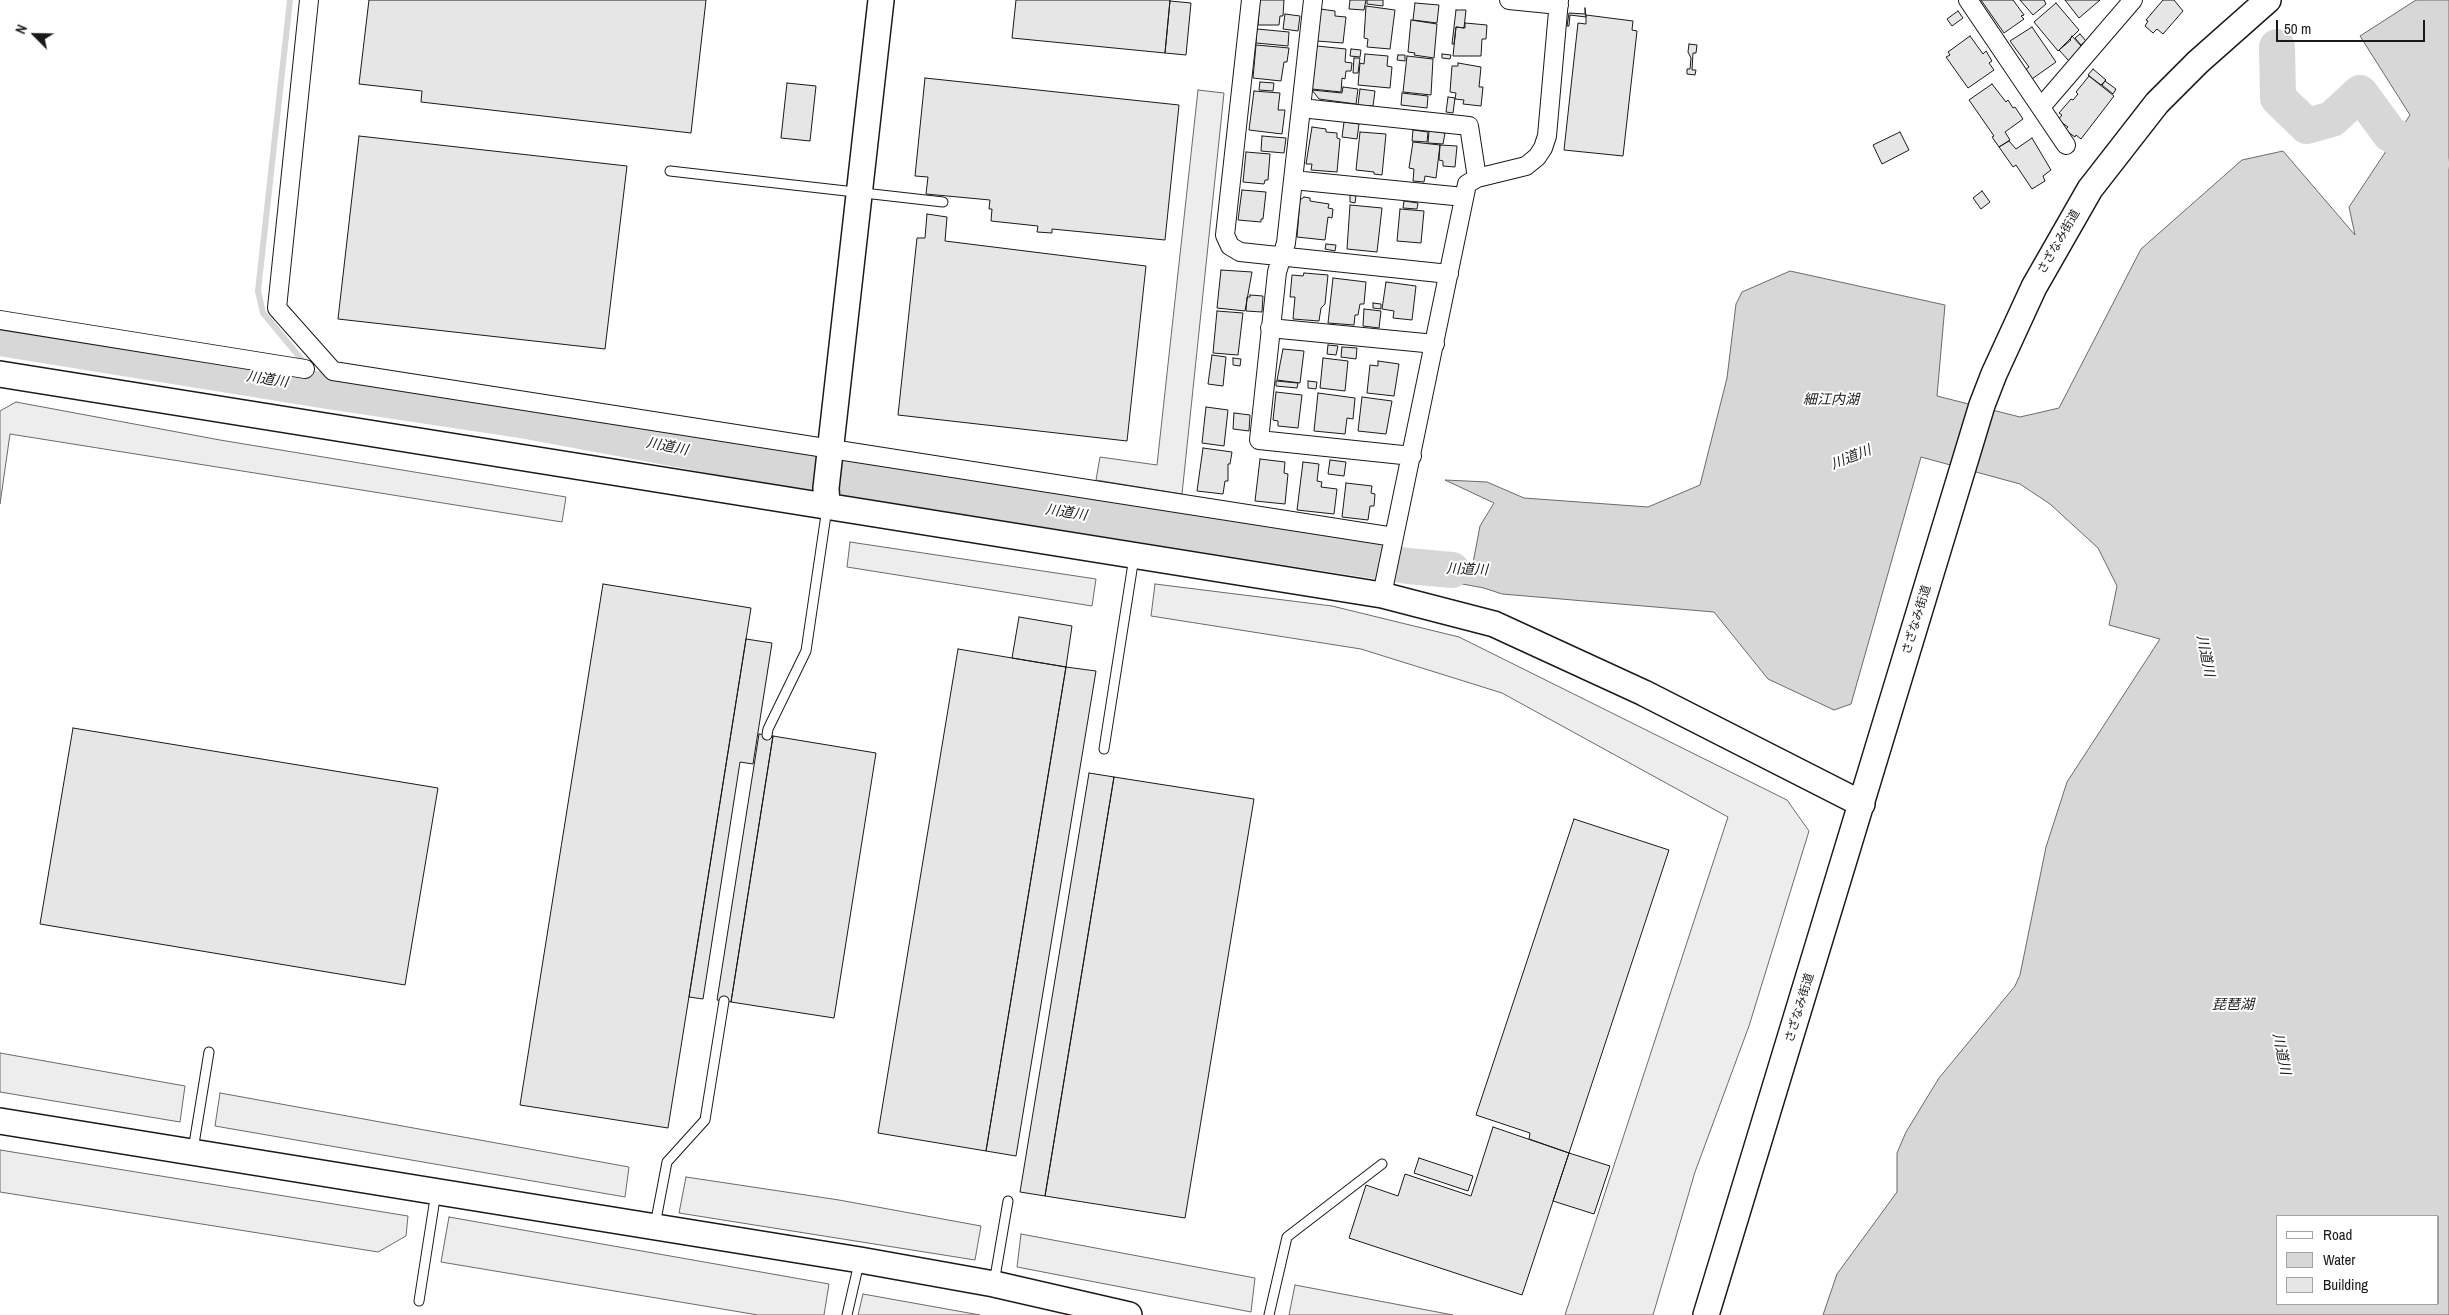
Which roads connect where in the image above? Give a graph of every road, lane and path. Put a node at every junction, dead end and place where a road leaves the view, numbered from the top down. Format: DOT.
graph roads {
  1 [pos="309,0"];
  2 [pos="881,0"];
  3 [pos="1251,0"];
  4 [pos="1313,0"];
  5 [pos="1509,0"];
  6 [pos="1968,0"];
  7 [pos="2133,0"];
  8 [pos="2268,0"];
  9 [pos="1559,3"];
  10 [pos="2040,107"];
  11 [pos="1301,108"];
  12 [pos="2066,145"];
  13 [pos="670,170"];
  14 [pos="1477,178"];
  15 [pos="1293,180"];
  16 [pos="861,192"];
  17 [pos="1464,197"];
  18 [pos="943,202"];
  19 [pos="1282,257"];
  20 [pos="1449,274"];
  21 [pos="0,320"];
  22 [pos="1270,328"];
  23 [pos="1435,344"];
  24 [pos="305,369"];
  25 [pos="0,374"];
  26 [pos="831,453"];
  27 [pos="1412,456"];
  28 [pos="827,497"];
  29 [pos="1393,541"];
  30 [pos="1134,554"];
  31 [pos="1384,586"];
  32 [pos="767,735"];
  33 [pos="1104,748"];
  34 [pos="1862,804"];
  35 [pos="724,1001"];
  36 [pos="209,1052"];
  37 [pos="0,1121"];
  38 [pos="193,1152"];
  39 [pos="1382,1164"];
  40 [pos="436,1192"];
  41 [pos="1008,1201"];
  42 [pos="655,1228"];
  43 [pos="860,1260"];
  44 [pos="994,1284"];
  45 [pos="419,1301"];
  46 [pos="846,1315"];
  47 [pos="1129,1315"];
  48 [pos="1270,1315"];
  49 [pos="1706,1315"];
  1 -- 26 [label="street"];
  2 -- 16 [label="street"];
  3 -- 19 [label="street"];
  4 -- 11 [label="street"];
  5 -- 9 [label="street"];
  6 -- 10 [label="street"];
  7 -- 10 [label="street"];
  8 -- 34 [label="street, さざなみ街道"];
  9 -- 14 [label="street"];
  10 -- 12 [label="street"];
  11 -- 14 [label="street"];
  11 -- 15 [label="street"];
  13 -- 16 [label="lane"];
  14 -- 17 [label="street"];
  15 -- 17 [label="street"];
  15 -- 19 [label="street"];
  16 -- 18 [label="lane"];
  16 -- 26 [label="street"];
  17 -- 20 [label="street"];
  19 -- 20 [label="street"];
  19 -- 22 [label="street"];
  20 -- 23 [label="street"];
  21 -- 24 [label="street"];
  22 -- 23 [label="street"];
  22 -- 27 [label="street"];
  23 -- 27 [label="street"];
  25 -- 28 [label="street"];
  26 -- 28 [label="street"];
  26 -- 29 [label="street"];
  27 -- 29 [label="street"];
  28 -- 30 [label="street"];
  28 -- 32 [label="lane"];
  29 -- 31 [label="street"];
  30 -- 31 [label="street"];
  30 -- 33 [label="lane"];
  31 -- 34 [label="street"];
  34 -- 49 [label="street, さざなみ街道"];
  35 -- 42 [label="lane"];
  36 -- 38 [label="lane"];
  37 -- 38 [label="street"];
  38 -- 40 [label="street"];
  39 -- 48 [label="lane"];
  40 -- 42 [label="street"];
  40 -- 45 [label="lane"];
  41 -- 44 [label="lane"];
  42 -- 43 [label="street"];
  43 -- 44 [label="street"];
  43 -- 46 [label="lane"];
  44 -- 47 [label="street"];
}
